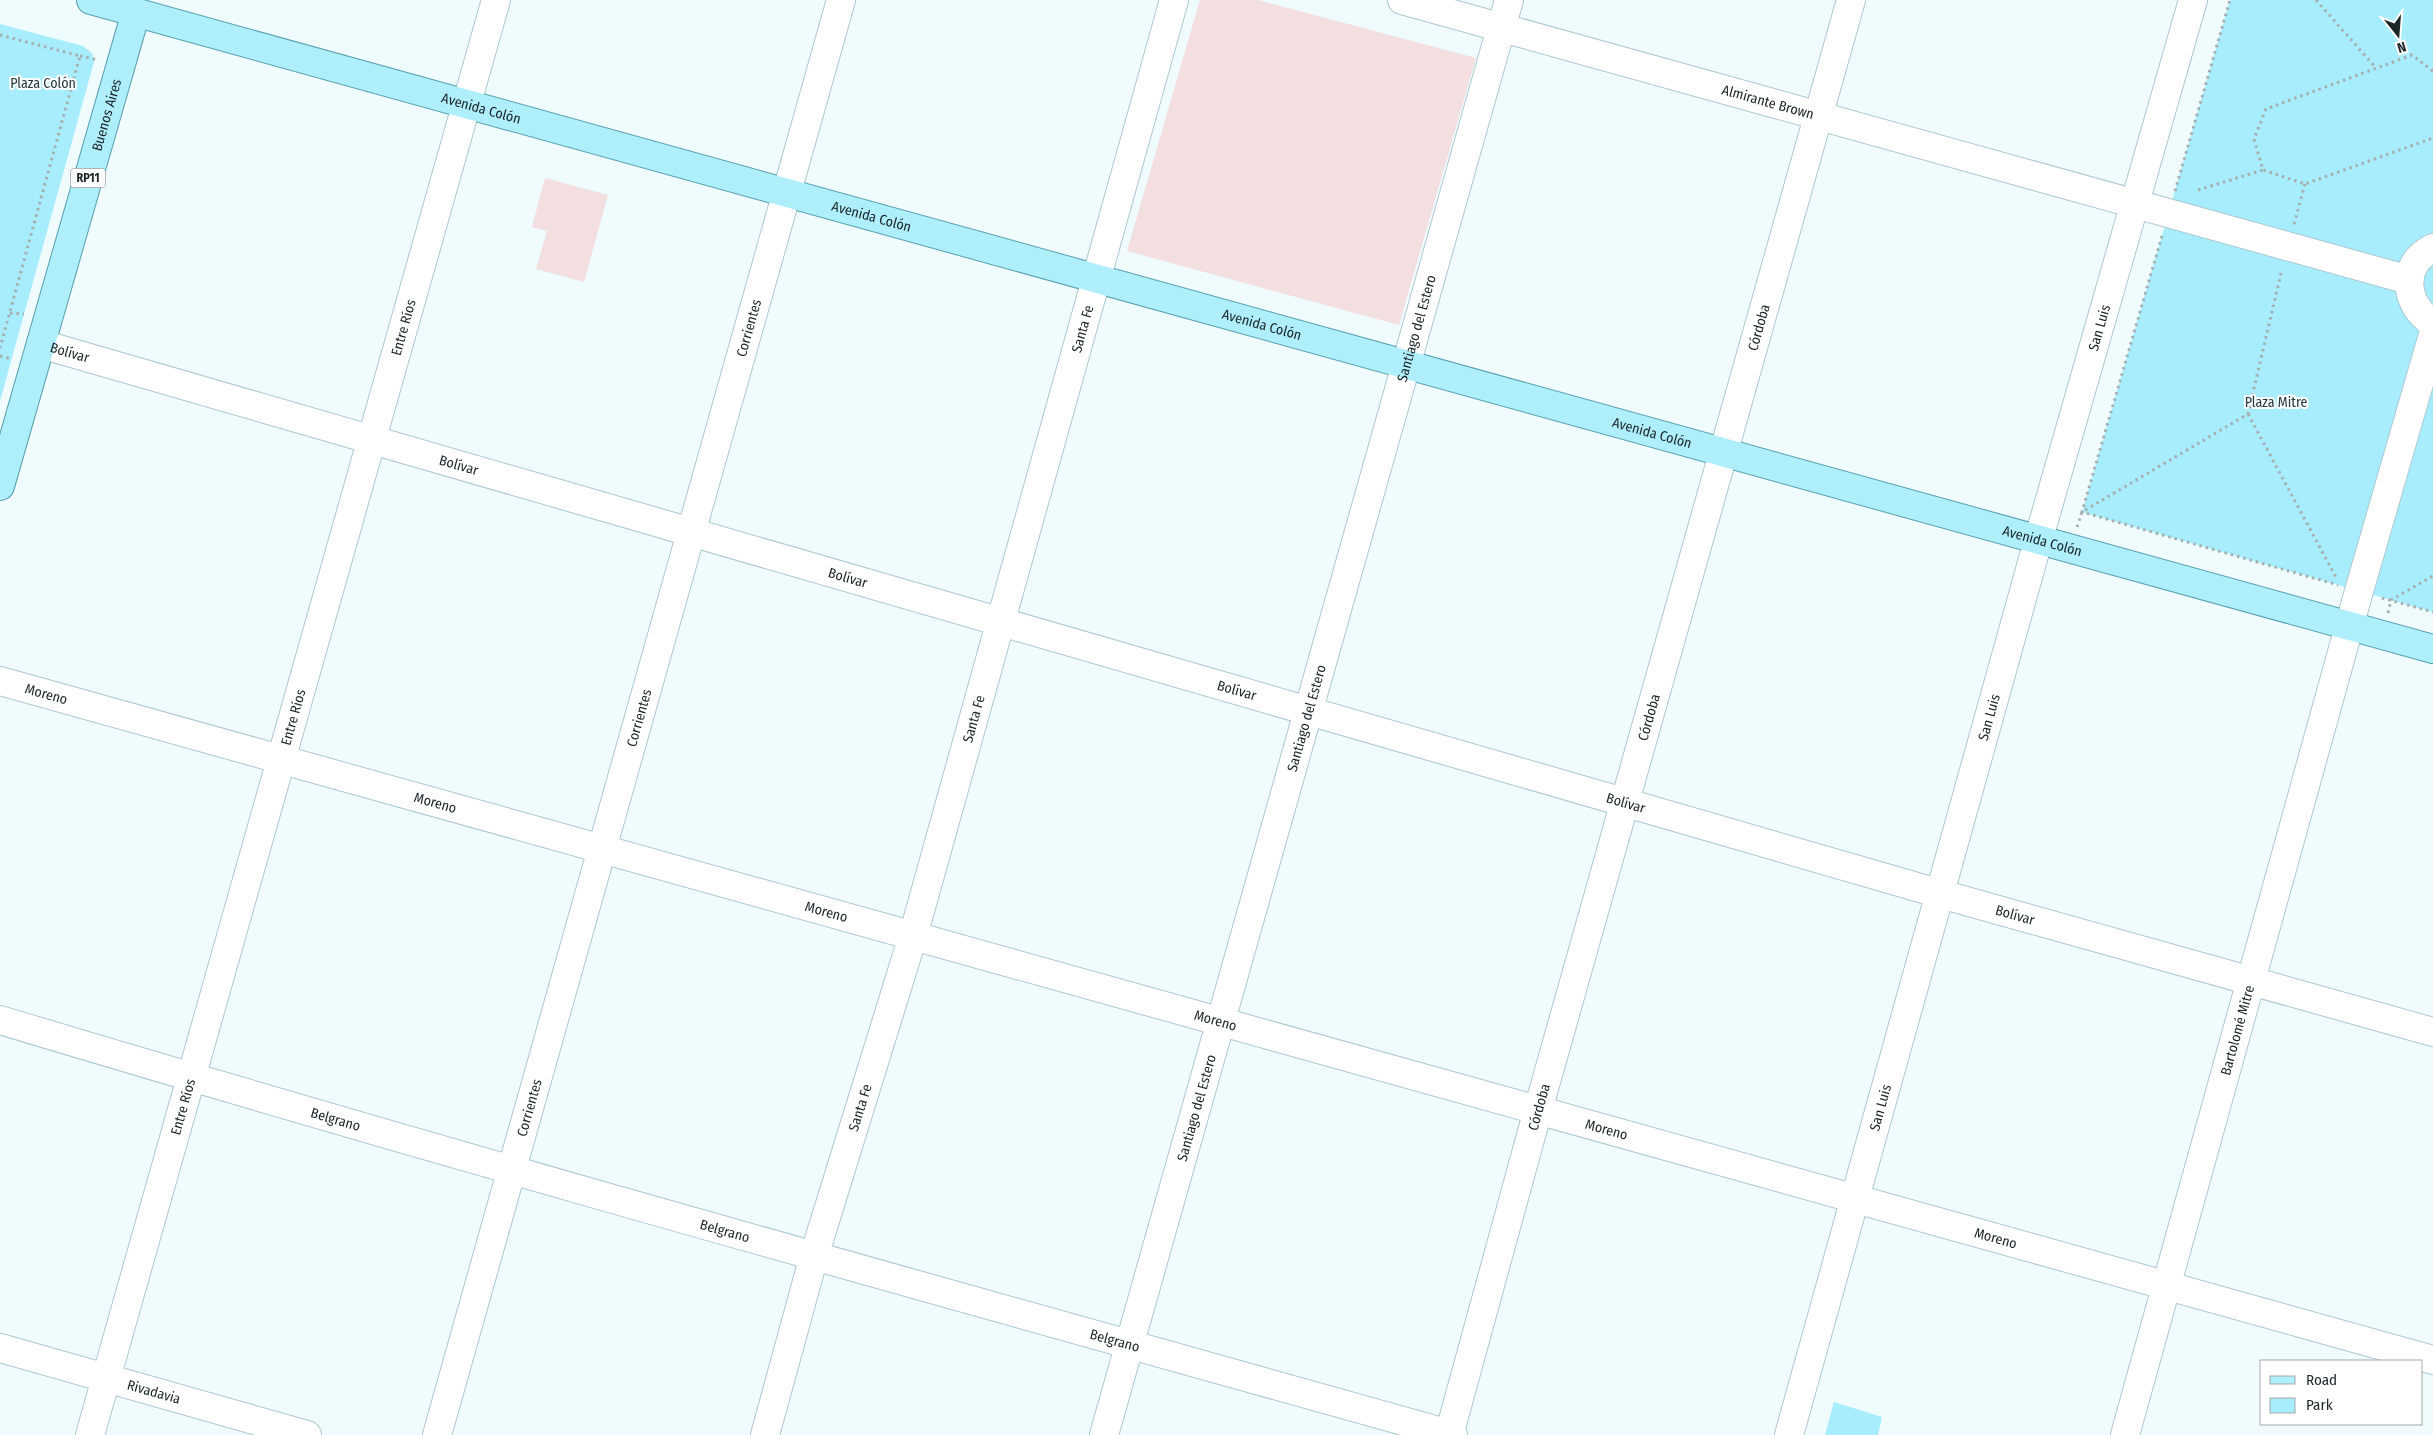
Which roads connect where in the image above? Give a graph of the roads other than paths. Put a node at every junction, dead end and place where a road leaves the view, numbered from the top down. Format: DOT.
graph roads {
  1 [pos="91,0"];
  2 [pos="496,0"];
  3 [pos="841,0"];
  4 [pos="1174,0"];
  5 [pos="1402,0"];
  6 [pos="1509,0"];
  7 [pos="1852,0"];
  8 [pos="2193,0"];
  9 [pos="138,6"];
  10 [pos="1501,28"];
  11 [pos="467,104"];
  12 [pos="1819,116"];
  13 [pos="786,193"];
  14 [pos="2135,204"];
  15 [pos="2433,248"];
  16 [pos="1096,278"];
  17 [pos="2409,280"];
  18 [pos="2433,323"];
  19 [pos="2433,335"];
  20 [pos="41,344"];
  21 [pos="1406,364"];
  22 [pos="372,440"];
  23 [pos="1724,453"];
  24 [pos="0,486"];
  25 [pos="692,532"];
  26 [pos="2038,541"];
  27 [pos="999,621"];
  28 [pos="2349,626"];
  29 [pos="2433,649"];
  30 [pos="0,681"];
  31 [pos="1308,710"];
  32 [pos="282,759"];
  33 [pos="1626,803"];
  34 [pos="603,849"];
  35 [pos="1940,894"];
  36 [pos="913,936"];
  37 [pos="2251,981"];
  38 [pos="0,1020"];
  39 [pos="1220,1021"];
  40 [pos="2433,1032"];
  41 [pos="192,1078"];
  42 [pos="1538,1110"];
  43 [pos="512,1169"];
  44 [pos="1853,1198"];
  45 [pos="814,1256"];
  46 [pos="2167,1285"];
  47 [pos="1129,1344"];
  48 [pos="0,1348"];
  49 [pos="2433,1360"];
  50 [pos="106,1378"];
  51 [pos="90,1435"];
  52 [pos="307,1435"];
  53 [pos="437,1435"];
  54 [pos="765,1435"];
  55 [pos="1104,1435"];
  56 [pos="1451,1435"];
  57 [pos="1789,1435"];
  58 [pos="2125,1435"];
  1 -- 9 [label="main road, Avenida Colón"];
  2 -- 11 [label="street, Entre Ríos"];
  3 -- 13 [label="street, Corrientes"];
  4 -- 16 [label="street, Santa Fe"];
  5 -- 10 [label="street, Almirante Brown"];
  6 -- 10 [label="street, Santiago del Estero"];
  7 -- 12 [label="street, Córdoba"];
  8 -- 14 [label="street, San Luis"];
  9 -- 11 [label="main road, Avenida Colón"];
  9 -- 20 [label="main road, Buenos Aires / RP11"];
  10 -- 12 [label="street, Almirante Brown"];
  10 -- 21 [label="street, Santiago del Estero"];
  11 -- 13 [label="main road, Avenida Colón"];
  11 -- 22 [label="street, Entre Ríos"];
  12 -- 14 [label="street, Almirante Brown"];
  12 -- 23 [label="street, Córdoba"];
  13 -- 16 [label="main road, Avenida Colón"];
  13 -- 25 [label="street, Corrientes"];
  14 -- 17 [label="street, Almirante Brown"];
  14 -- 26 [label="street, San Luis"];
  15 -- 17 [label="street"];
  16 -- 21 [label="main road, Avenida Colón"];
  16 -- 27 [label="street, Santa Fe"];
  17 -- 18 [label="street"];
  19 -- 28 [label="street, Bartolomé Mitre"];
  20 -- 22 [label="street, Bolívar"];
  20 -- 24 [label="main road, RP11"];
  21 -- 23 [label="main road, Avenida Colón"];
  21 -- 31 [label="street, Santiago del Estero"];
  22 -- 25 [label="street, Bolívar"];
  22 -- 32 [label="street, Entre Ríos"];
  23 -- 26 [label="main road, Avenida Colón"];
  23 -- 33 [label="street, Córdoba"];
  25 -- 27 [label="street, Bolívar"];
  25 -- 34 [label="street, Corrientes"];
  26 -- 28 [label="main road, Avenida Colón"];
  26 -- 35 [label="street, San Luis"];
  27 -- 31 [label="street, Bolívar"];
  27 -- 36 [label="street, Santa Fe"];
  28 -- 29 [label="main road, Avenida Colón"];
  28 -- 37 [label="street, Bartolomé Mitre"];
  30 -- 32 [label="street, Moreno"];
  31 -- 33 [label="street, Bolívar"];
  31 -- 39 [label="street, Santiago del Estero"];
  32 -- 34 [label="street, Moreno"];
  32 -- 41 [label="street, Entre Ríos"];
  33 -- 35 [label="street, Bolívar"];
  33 -- 42 [label="street, Córdoba"];
  34 -- 36 [label="street, Moreno"];
  34 -- 43 [label="street, Corrientes"];
  35 -- 37 [label="street, Bolívar"];
  35 -- 44 [label="street, San Luis"];
  36 -- 39 [label="street, Moreno"];
  36 -- 45 [label="street, Santa Fe"];
  37 -- 40 [label="street, Bolívar"];
  37 -- 46 [label="street, Bartolomé Mitre"];
  38 -- 41 [label="street, Belgrano"];
  39 -- 42 [label="street, Moreno"];
  39 -- 47 [label="street, Santiago del Estero"];
  41 -- 43 [label="street, Belgrano"];
  41 -- 50 [label="street, Entre Ríos"];
  42 -- 44 [label="street, Moreno"];
  42 -- 56 [label="street, Córdoba"];
  43 -- 45 [label="street, Belgrano"];
  43 -- 53 [label="street, Corrientes"];
  44 -- 46 [label="street, Moreno"];
  44 -- 57 [label="street, San Luis"];
  45 -- 47 [label="street, Belgrano"];
  45 -- 54 [label="street, Santa Fe"];
  46 -- 49 [label="street, Moreno"];
  46 -- 58 [label="street, Bartolomé Mitre"];
  47 -- 55 [label="street, Santiago del Estero"];
  47 -- 56 [label="street, Belgrano"];
  48 -- 50 [label="street, Rivadavia"];
  50 -- 51 [label="street, Entre Ríos"];
  50 -- 52 [label="street, Rivadavia"];
}
